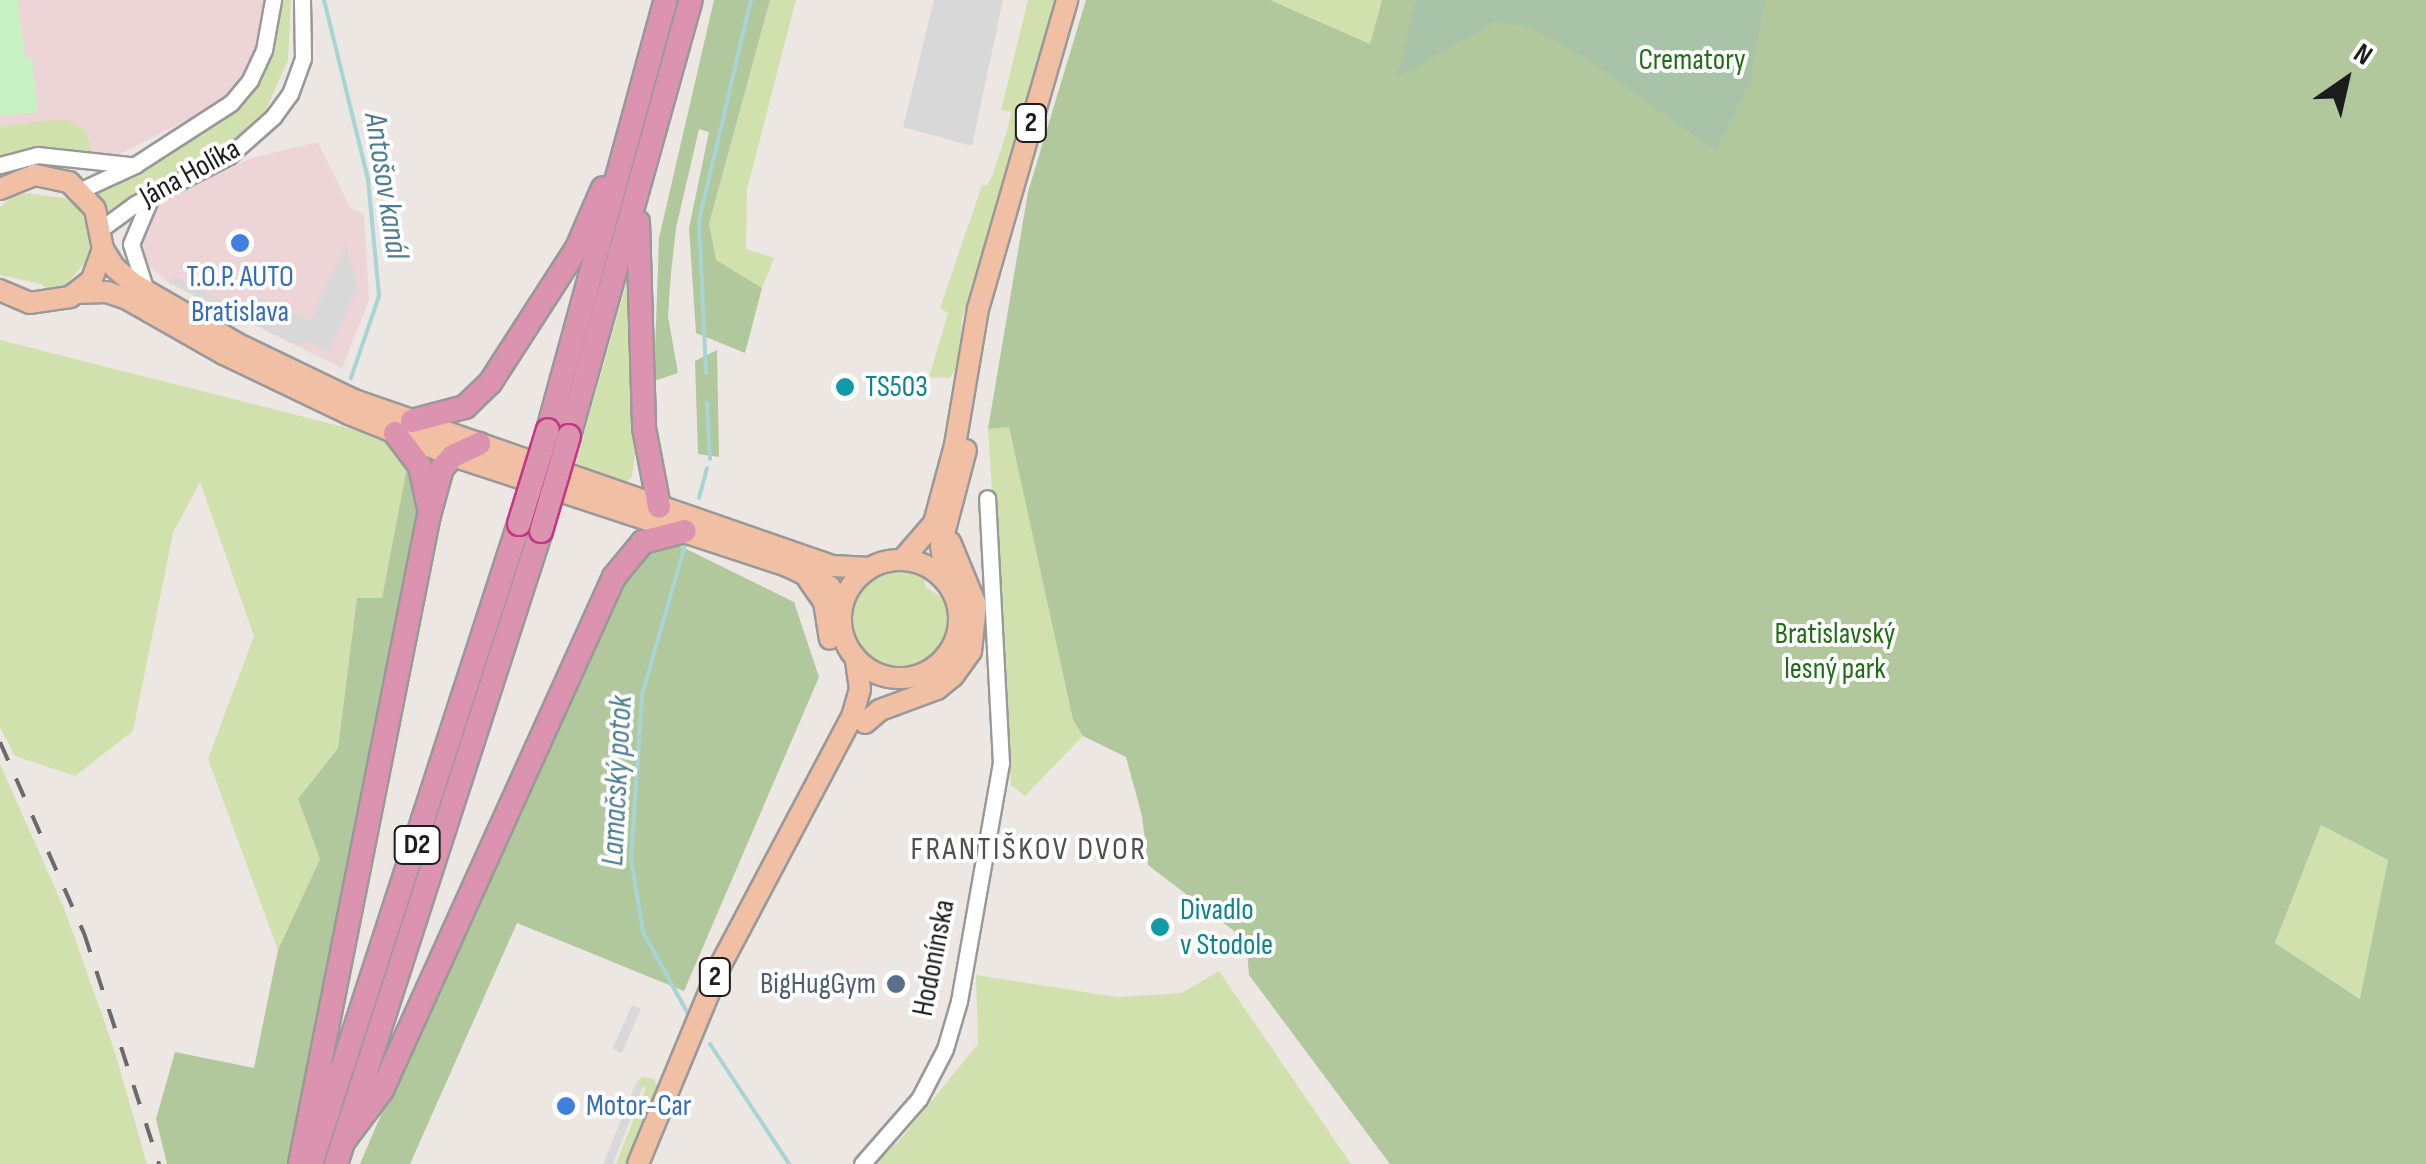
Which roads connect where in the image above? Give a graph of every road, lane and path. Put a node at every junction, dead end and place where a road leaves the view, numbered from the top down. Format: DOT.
graph roads {
  1 [pos="273,0"];
  2 [pos="302,0"];
  3 [pos="666,0"];
  4 [pos="691,0"];
  5 [pos="1067,0"];
  6 [pos="622,160"];
  7 [pos="0,165"];
  8 [pos="135,165"];
  9 [pos="0,188"];
  10 [pos="81,190"];
  11 [pos="638,193"];
  12 [pos="150,199"];
  13 [pos="102,239"];
  14 [pos="996,245"];
  15 [pos="0,290"];
  16 [pos="146,291"];
  17 [pos="76,293"];
  18 [pos="403,427"];
  19 [pos="558,433"];
  20 [pos="479,444"];
  21 [pos="453,456"];
  22 [pos="987,498"];
  23 [pos="659,507"];
  24 [pos="429,515"];
  25 [pos="948,520"];
  26 [pos="694,526"];
  27 [pos="530,528"];
  28 [pos="902,560"];
  29 [pos="870,568"];
  30 [pos="805,574"];
  31 [pos="946,581"];
  32 [pos="843,602"];
  33 [pos="856,660"];
  34 [pos="900,679"];
  35 [pos="858,720"];
  36 [pos="340,1153"];
  37 [pos="300,1164"];
  38 [pos="311,1164"];
  39 [pos="638,1164"];
  40 [pos="862,1164"];
  1 -- 8 [label="street, Jána Holíka"];
  2 -- 12 [label="street, Jána Holíka"];
  3 -- 6 [label="highway, D2"];
  4 -- 11 [label="highway, D2"];
  5 -- 14 [label="main road, 2"];
  6 -- 18 [label="highway"];
  6 -- 19 [label="highway, D2"];
  7 -- 8 [label="street"];
  8 -- 10 [label="street, Jána Holíka"];
  9 -- 10 [label="main road"];
  10 -- 13 [label="main road"];
  11 -- 19 [label="highway, D2"];
  11 -- 23 [label="highway"];
  12 -- 13 [label="street, Jána Holíka"];
  12 -- 16 [label="street"];
  13 -- 16 [label="main road"];
  13 -- 17 [label="main road"];
  14 -- 25 [label="main road, 2"];
  14 -- 28 [label="main road, 2"];
  15 -- 17 [label="main road"];
  16 -- 18 [label="main road"];
  17 -- 18 [label="main road"];
  18 -- 20 [label="main road"];
  18 -- 21 [label="main road"];
  18 -- 24 [label="highway"];
  19 -- 27 [label="highway, D2, bridge"];
  20 -- 21 [label="highway"];
  20 -- 23 [label="main road"];
  21 -- 24 [label="highway"];
  21 -- 26 [label="main road"];
  22 -- 40 [label="street, Hodonínska"];
  23 -- 26 [label="main road"];
  24 -- 37 [label="highway"];
  25 -- 31 [label="main road, 2"];
  25 -- 35 [label="main road"];
  26 -- 29 [label="main road"];
  26 -- 30 [label="main road"];
  26 -- 36 [label="highway"];
  27 -- 36 [label="highway, D2"];
  27 -- 38 [label="highway, D2"];
  28 -- 29 [label="main road"];
  28 -- 31 [label="main road"];
  29 -- 32 [label="main road"];
  30 -- 32 [label="main road"];
  30 -- 35 [label="main road"];
  31 -- 34 [label="main road, 2"];
  32 -- 33 [label="main road, 2"];
  33 -- 34 [label="main road"];
  33 -- 35 [label="main road, 2"];
  34 -- 35 [label="main road, 2"];
  35 -- 39 [label="main road, 2"];
}
